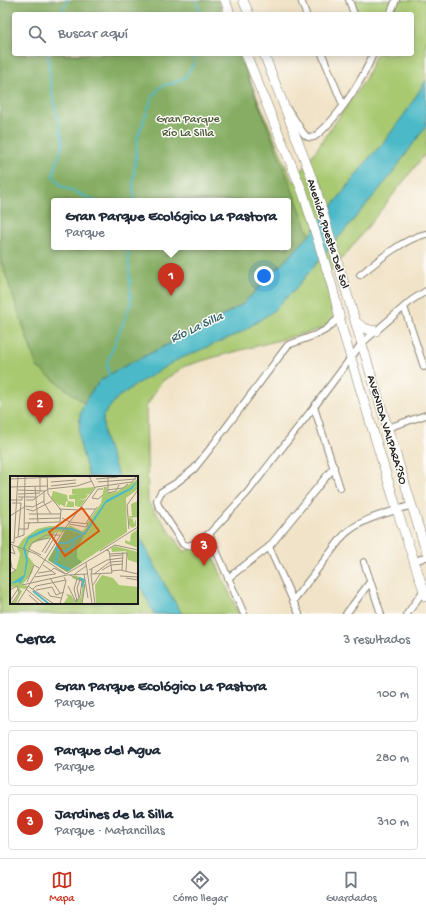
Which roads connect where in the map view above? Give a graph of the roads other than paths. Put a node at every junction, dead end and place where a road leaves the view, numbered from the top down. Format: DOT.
graph roads {
  1 [pos="225,0"];
  2 [pos="243,0"];
  3 [pos="301,0"];
  4 [pos="349,0"];
  5 [pos="396,0"];
  6 [pos="229,12"];
  7 [pos="247,12"];
  8 [pos="305,12"];
  9 [pos="353,12"];
  10 [pos="391,12"];
  11 [pos="247,56"];
  12 [pos="265,56"];
  13 [pos="323,56"];
  14 [pos="372,56"];
  15 [pos="284,105"];
  16 [pos="343,105"];
  17 [pos="426,234"];
  18 [pos="360,275"];
  19 [pos="426,291"];
  20 [pos="404,307"];
  21 [pos="339,318"];
  22 [pos="356,322"];
  23 [pos="376,331"];
  24 [pos="362,343"];
  25 [pos="351,356"];
  26 [pos="424,357"];
  27 [pos="424,367"];
  28 [pos="314,407"];
  29 [pos="426,415"];
  30 [pos="387,428"];
  31 [pos="334,467"];
  32 [pos="340,488"];
  33 [pos="412,505"];
  34 [pos="397,510"];
  35 [pos="209,534"];
  36 [pos="269,547"];
  37 [pos="426,551"];
  38 [pos="426,557"];
  39 [pos="415,561"];
  40 [pos="364,562"];
  41 [pos="228,578"];
  42 [pos="370,582"];
  43 [pos="425,594"];
  44 [pos="293,601"];
  45 [pos="244,614"];
  46 [pos="299,614"];
  47 [pos="346,614"];
  48 [pos="381,614"];
  49 [pos="407,614"];
  1 -- 6 [label="main road"];
  2 -- 7 [label="main road"];
  3 -- 8 [label="street"];
  4 -- 9 [label="street"];
  5 -- 10 [label="street"];
  11 -- 21 [label="main road, Avenida Puesta Del Sol"];
  12 -- 15 [label="main road, Avenida Puesta Del Sol"];
  13 -- 16 [label="street"];
  14 -- 16 [label="street"];
  15 -- 16 [label="street"];
  15 -- 22 [label="main road, Avenida Puesta Del Sol"];
  17 -- 18 [label="street"];
  19 -- 20 [label="street"];
  20 -- 23 [label="street"];
  20 -- 26 [label="street"];
  21 -- 25 [label="main road, Avenida Puesta Del Sol"];
  21 -- 35 [label="street"];
  22 -- 23 [label="main road"];
  22 -- 24 [label="main road, Avenida Puesta Del Sol"];
  23 -- 24 [label="street"];
  24 -- 25 [label="street"];
  24 -- 30 [label="main road, AVENIDA VALPARA?SO"];
  25 -- 28 [label="street"];
  25 -- 34 [label="main road, AVENIDA VALPARA?SO"];
  26 -- 27 [label="street"];
  28 -- 31 [label="street"];
  28 -- 35 [label="street"];
  29 -- 30 [label="street"];
  30 -- 33 [label="main road, AVENIDA VALPARA?SO"];
  31 -- 32 [label="street"];
  31 -- 36 [label="street"];
  33 -- 34 [label="street"];
  33 -- 37 [label="main road, AVENIDA VALPARA?SO"];
  34 -- 39 [label="main road, AVENIDA VALPARA?SO"];
  34 -- 44 [label="street"];
  35 -- 41 [label="street"];
  36 -- 41 [label="street"];
  36 -- 44 [label="street"];
  38 -- 39 [label="street"];
  39 -- 43 [label="main road, AVENIDA VALPARA?SO"];
  40 -- 42 [label="street"];
  41 -- 45 [label="street"];
  42 -- 47 [label="street"];
  42 -- 48 [label="street"];
  43 -- 49 [label="street"];
  44 -- 46 [label="street"];
}
